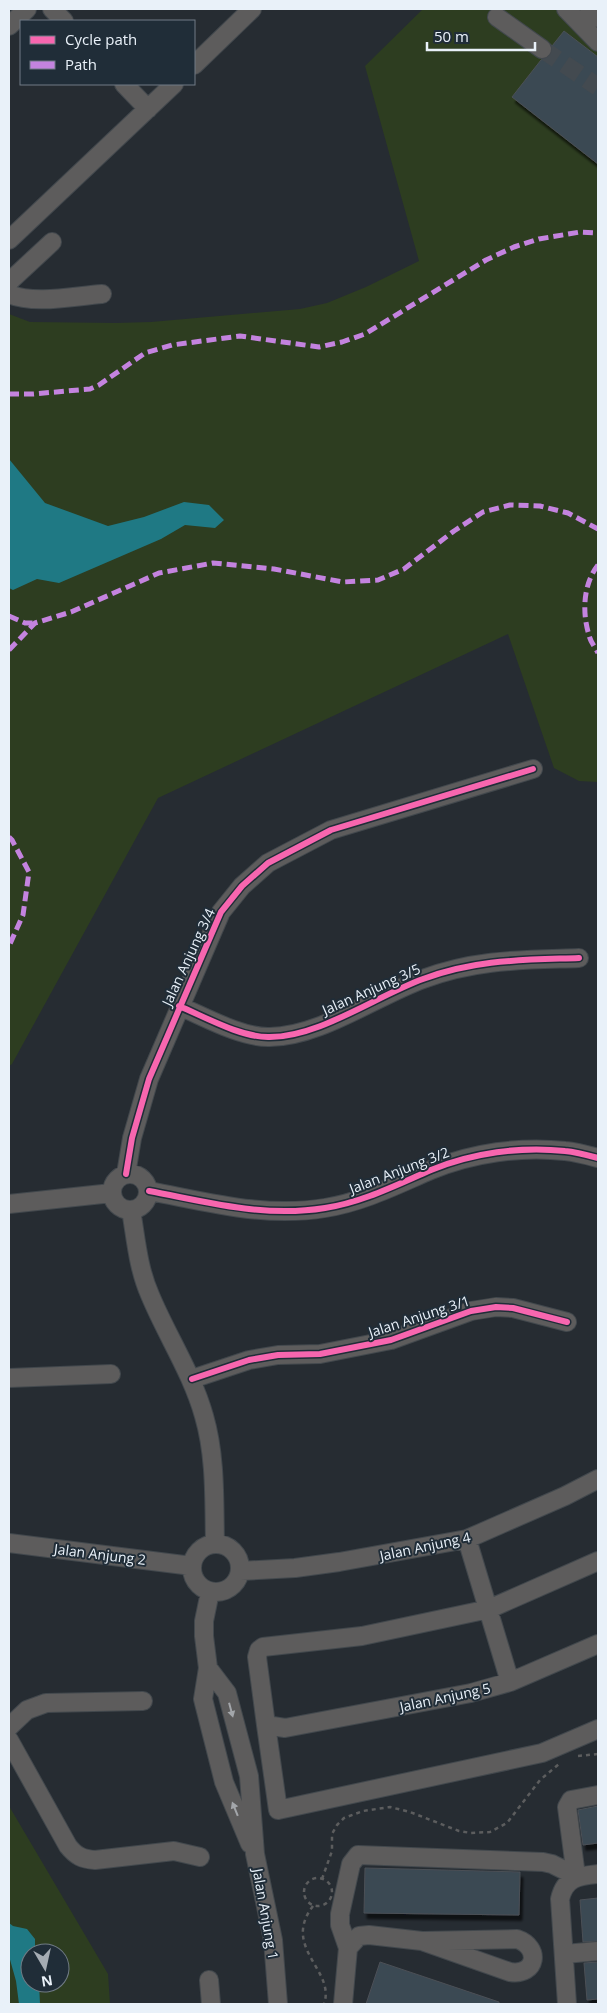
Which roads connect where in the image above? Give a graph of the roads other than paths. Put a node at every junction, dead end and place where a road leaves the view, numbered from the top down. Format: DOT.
graph roads {
  1 [pos="27,9"];
  2 [pos="52,9"];
  3 [pos="252,9"];
  4 [pos="566,9"];
  5 [pos="589,9"];
  6 [pos="497,17"];
  7 [pos="598,18"];
  8 [pos="63,20"];
  9 [pos="9,26"];
  10 [pos="598,42"];
  11 [pos="542,50"];
  12 [pos="195,64"];
  13 [pos="125,85"];
  14 [pos="173,85"];
  15 [pos="148,109"];
  16 [pos="9,240"];
  17 [pos="52,242"];
  18 [pos="9,282"];
  19 [pos="9,294"];
  20 [pos="102,294"];
  21 [pos="533,769"];
  22 [pos="579,958"];
  23 [pos="179,1006"];
  24 [pos="598,1158"];
  25 [pos="126,1174"];
  26 [pos="149,1191"];
  27 [pos="112,1193"];
  28 [pos="9,1204"];
  29 [pos="131,1210"];
  30 [pos="567,1322"];
  31 [pos="111,1374"];
  32 [pos="9,1378"];
  33 [pos="192,1379"];
  34 [pos="598,1479"];
  35 [pos="467,1539"];
  36 [pos="9,1543"];
  37 [pos="216,1544"];
  38 [pos="598,1561"];
  39 [pos="192,1566"];
  40 [pos="240,1571"];
  41 [pos="210,1592"];
  42 [pos="489,1609"];
  43 [pos="598,1644"];
  44 [pos="208,1668"];
  45 [pos="510,1682"];
  46 [pos="143,1701"];
  47 [pos="266,1726"];
  48 [pos="9,1727"];
  49 [pos="598,1729"];
  50 [pos="9,1740"];
  51 [pos="598,1795"];
  52 [pos="254,1854"];
  53 [pos="200,1857"];
  54 [pos="598,1874"];
  55 [pos="576,1876"];
  56 [pos="422,1941"];
  57 [pos="348,1948"];
  58 [pos="598,1951"];
  59 [pos="565,1954"];
  60 [pos="209,1980"];
  61 [pos="347,2003"];
  62 [pos="210,2004"];
  63 [pos="278,2004"];
  64 [pos="567,2004"];
  1 -- 9 [label="street"];
  2 -- 8 [label="street"];
  3 -- 12 [label="street"];
  4 -- 10 [label="street"];
  5 -- 7 [label="street"];
  6 -- 11 [label="street"];
  13 -- 15 [label="street"];
  14 -- 15 [label="street"];
  15 -- 16 [label="street"];
  17 -- 18 [label="street"];
  19 -- 20 [label="street"];
  21 -- 23 [label="street, Jalan Anjung 3/4"];
  22 -- 23 [label="street, Jalan Anjung 3/5"];
  23 -- 25 [label="street, Jalan Anjung 3/4"];
  24 -- 26 [label="street, Jalan Anjung 3/2"];
  25 -- 26 [label="street"];
  25 -- 27 [label="street"];
  26 -- 29 [label="street"];
  27 -- 28 [label="street"];
  27 -- 29 [label="street"];
  29 -- 33 [label="street"];
  30 -- 33 [label="street, Jalan Anjung 3/1"];
  31 -- 32 [label="street"];
  33 -- 37 [label="street"];
  34 -- 35 [label="street, Jalan Anjung 4"];
  35 -- 40 [label="street, Jalan Anjung 4"];
  35 -- 42 [label="street"];
  36 -- 39 [label="street, Jalan Anjung 2"];
  37 -- 39 [label="street"];
  37 -- 40 [label="street"];
  38 -- 42 [label="street"];
  39 -- 41 [label="street"];
  40 -- 41 [label="street"];
  41 -- 44 [label="street"];
  42 -- 45 [label="street"];
  42 -- 47 [label="street"];
  43 -- 45 [label="street, Jalan Anjung 5"];
  52 -- 44 [label="street, one-way"];
  44 -- 52 [label="street, one-way"];
  45 -- 47 [label="street, Jalan Anjung 5"];
  46 -- 48 [label="street"];
  47 -- 49 [label="street"];
  50 -- 53 [label="street"];
  51 -- 55 [label="street"];
  52 -- 63 [label="street, Jalan Anjung 1"];
  54 -- 55 [label="street"];
  55 -- 57 [label="street"];
  55 -- 59 [label="street"];
  56 -- 56 [label="street"];
  56 -- 57 [label="street"];
  57 -- 61 [label="street"];
  58 -- 59 [label="street"];
  59 -- 64 [label="street"];
  60 -- 62 [label="street"];
}
